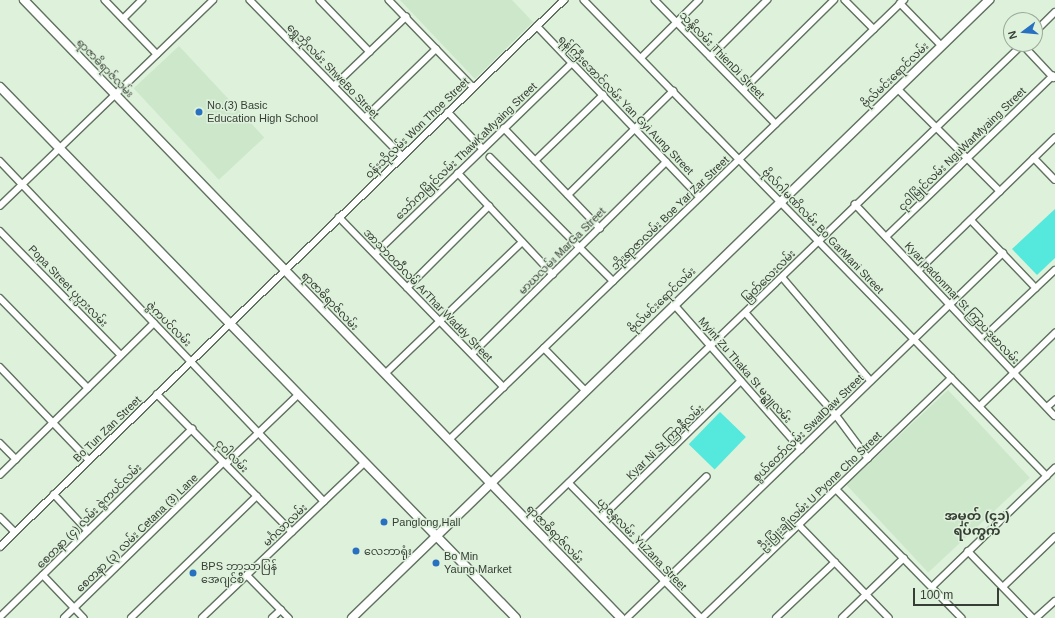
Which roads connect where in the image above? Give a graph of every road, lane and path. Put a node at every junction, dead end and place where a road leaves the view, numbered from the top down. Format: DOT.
graph roads {
  1 [pos="24,0"];
  2 [pos="104,0"];
  3 [pos="142,0"];
  4 [pos="213,0"];
  5 [pos="250,0"];
  6 [pos="320,0"];
  7 [pos="389,0"];
  8 [pos="564,0"];
  9 [pos="584,0"];
  10 [pos="655,0"];
  11 [pos="699,0"];
  12 [pos="768,0"];
  13 [pos="834,0"];
  14 [pos="846,0"];
  15 [pos="989,0"];
  16 [pos="902,2"];
  17 [pos="1055,12"];
  18 [pos="406,18"];
  19 [pos="123,19"];
  20 [pos="676,22"];
  21 [pos="1043,24"];
  22 [pos="537,26"];
  23 [pos="874,29"];
  24 [pos="942,46"];
  25 [pos="436,49"];
  26 [pos="370,52"];
  27 [pos="1015,52"];
  28 [pos="1031,52"];
  29 [pos="157,54"];
  30 [pos="710,57"];
  31 [pos="641,58"];
  32 [pos="572,63"];
  33 [pos="1054,77"];
  34 [pos="0,86"];
  35 [pos="334,86"];
  36 [pos="473,87"];
  37 [pos="897,88"];
  38 [pos="743,90"];
  39 [pos="673,91"];
  40 [pos="115,94"];
  41 [pos="603,95"];
  42 [pos="448,112"];
  43 [pos="365,118"];
  44 [pos="776,124"];
  45 [pos="936,127"];
  46 [pos="504,128"];
  47 [pos="635,129"];
  48 [pos="1055,138"];
  49 [pos="59,146"];
  50 [pos="483,149"];
  51 [pos="402,156"];
  52 [pos="490,157"];
  53 [pos="967,158"];
  54 [pos="1034,158"];
  55 [pos="739,159"];
  56 [pos="0,161"];
  57 [pos="535,161"];
  58 [pos="666,162"];
  59 [pos="458,173"];
  60 [pos="1055,180"];
  61 [pos="22,185"];
  62 [pos="1000,191"];
  63 [pos="568,195"];
  64 [pos="700,197"];
  65 [pos="780,201"];
  66 [pos="855,204"];
  67 [pos="0,206"];
  68 [pos="489,206"];
  69 [pos="338,217"];
  70 [pos="971,220"];
  71 [pos="600,228"];
  72 [pos="0,231"];
  73 [pos="886,237"];
  74 [pos="818,240"];
  75 [pos="522,242"];
  76 [pos="580,248"];
  77 [pos="1003,253"];
  78 [pos="375,254"];
  79 [pos="284,269"];
  80 [pos="1055,270"];
  81 [pos="918,271"];
  82 [pos="553,274"];
  83 [pos="782,278"];
  84 [pos="613,281"];
  85 [pos="407,288"];
  86 [pos="1036,288"];
  87 [pos="0,298"];
  88 [pos="674,304"];
  89 [pos="950,304"];
  90 [pos="746,313"];
  91 [pos="440,322"];
  92 [pos="154,323"];
  93 [pos="228,324"];
  94 [pos="1055,333"];
  95 [pos="914,339"];
  96 [pos="982,339"];
  97 [pos="711,346"];
  98 [pos="544,348"];
  99 [pos="472,354"];
  100 [pos="121,355"];
  101 [pos="192,360"];
  102 [pos="0,367"];
  103 [pos="1014,373"];
  104 [pos="386,374"];
  105 [pos="951,378"];
  106 [pos="742,381"];
  107 [pos="871,381"];
  108 [pos="504,387"];
  109 [pos="88,388"];
  110 [pos="586,390"];
  111 [pos="157,394"];
  112 [pos="298,395"];
  113 [pos="1055,400"];
  114 [pos="980,406"];
  115 [pos="1047,408"];
  116 [pos="836,415"];
  117 [pos="1055,416"];
  118 [pos="53,422"];
  119 [pos="192,429"];
  120 [pos="258,433"];
  121 [pos="449,440"];
  122 [pos="0,443"];
  123 [pos="801,449"];
  124 [pos="868,458"];
  125 [pos="16,459"];
  126 [pos="89,460"];
  127 [pos="364,462"];
  128 [pos="225,463"];
  129 [pos="1055,468"];
  130 [pos="0,475"];
  131 [pos="1047,476"];
  132 [pos="706,477"];
  133 [pos="569,484"];
  134 [pos="836,488"];
  135 [pos="487,489"];
  136 [pos="54,494"];
  137 [pos="257,496"];
  138 [pos="324,501"];
  139 [pos="0,516"];
  140 [pos="602,517"];
  141 [pos="528,522"];
  142 [pos="799,525"];
  143 [pos="88,531"];
  144 [pos="15,532"];
  145 [pos="292,532"];
  146 [pos="439,534"];
  147 [pos="1055,537"];
  148 [pos="0,547"];
  149 [pos="633,548"];
  150 [pos="968,552"];
  151 [pos="904,558"];
  152 [pos="835,562"];
  153 [pos="247,575"];
  154 [pos="43,576"];
  155 [pos="665,581"];
  156 [pos="932,587"];
  157 [pos="1003,587"];
  158 [pos="866,594"];
  159 [pos="1055,601"];
  160 [pos="75,608"];
  161 [pos="281,610"];
  162 [pos="0,617"];
  163 [pos="64,618"];
  164 [pos="84,618"];
  165 [pos="131,618"];
  166 [pos="202,618"];
  167 [pos="272,618"];
  168 [pos="289,618"];
  169 [pos="352,618"];
  170 [pos="516,618"];
  171 [pos="621,618"];
  172 [pos="627,618"];
  173 [pos="702,618"];
  174 [pos="776,618"];
  175 [pos="842,618"];
  176 [pos="889,618"];
  177 [pos="962,618"];
  178 [pos="1035,618"];
  1 -- 40 [label="street, ရာဇာဓိရာဇ်လမ်း"];
  2 -- 19 [label="street"];
  3 -- 19 [label="street"];
  4 -- 29 [label="street"];
  5 -- 35 [label="street, ရွှေဘိုလမ်း ShweBo Street"];
  6 -- 26 [label="street"];
  7 -- 18 [label="street"];
  8 -- 22 [label="street, ဝန်းသိုလမ်း Won Thoe Street"];
  9 -- 31 [label="street, ဗိုလ်ဂါမဏိလမ်း Bo GarMani Street"];
  10 -- 20 [label="street, သန္ဒိလမ်း ThienDi Street"];
  11 -- 20 [label="street"];
  12 -- 30 [label="street"];
  13 -- 38 [label="street"];
  14 -- 23 [label="street"];
  15 -- 24 [label="street, ဗိုလ်မင်းရောင်လမ်း"];
  16 -- 23 [label="street, ဘိုးရာဇာလမ်း Boe Yar Zar Street"];
  16 -- 24 [label="street"];
  17 -- 21 [label="street"];
  18 -- 25 [label="street"];
  18 -- 26 [label="street"];
  19 -- 29 [label="street"];
  20 -- 30 [label="street, သန္ဒိလမ်း ThienDi Street"];
  20 -- 31 [label="street"];
  22 -- 32 [label="street, ရန်ကြီးအောင်လမ်း Yan Gyi Aung Street"];
  22 -- 36 [label="street, ဝန်းသိုလမ်း Won Thoe Street"];
  23 -- 44 [label="street, ဘိုးရာဇာလမ်း Boe Yar Zar Street"];
  24 -- 37 [label="street, ဗိုလ်မင်းရောင်လမ်း"];
  25 -- 36 [label="street"];
  25 -- 43 [label="street"];
  26 -- 35 [label="street"];
  27 -- 45 [label="street, မြတ်လေးလမ်း"];
  28 -- 33 [label="street"];
  29 -- 40 [label="street"];
  30 -- 38 [label="street, သန္ဒိလမ်း ThienDi Street"];
  31 -- 39 [label="street, ဗိုလ်ဂါမဏိလမ်း Bo GarMani Street"];
  32 -- 41 [label="street, ရန်ကြီးအောင်လမ်း Yan Gyi Aung Street"];
  32 -- 46 [label="street, သော်ကမြိုင်လမ်း ThawKaMyaing Street"];
  33 -- 53 [label="street, ငုဝါမြိုင်လမ်း NguWarMyaing Street"];
  34 -- 49 [label="street"];
  35 -- 43 [label="street, ရွှေဘိုလမ်း ShweBo Street"];
  36 -- 42 [label="street, ဝန်းသိုလမ်း Won Thoe Street"];
  37 -- 45 [label="street"];
  37 -- 65 [label="street, ဗိုလ်မင်းရောင်လမ်း"];
  38 -- 44 [label="street, သန္ဒိလမ်း ThienDi Street"];
  39 -- 47 [label="street"];
  39 -- 55 [label="street, ဗိုလ်ဂါမဏိလမ်း Bo GarMani Street"];
  40 -- 49 [label="street"];
  40 -- 79 [label="street, ရာဇာဓိရာဇ်လမ်း"];
  41 -- 47 [label="street, ရန်ကြီးအောင်လမ်း Yan Gyi Aung Street"];
  41 -- 57 [label="street"];
  42 -- 50 [label="street"];
  42 -- 51 [label="street, ဝန်းသိုလမ်း Won Thoe Street"];
  43 -- 51 [label="street, ရွှေဘိုလမ်း ShweBo Street"];
  44 -- 55 [label="street, ဘိုးရာဇာလမ်း Boe Yar Zar Street"];
  45 -- 53 [label="street"];
  45 -- 66 [label="street, မြတ်လေးလမ်း"];
  46 -- 50 [label="street, သော်ကမြိုင်လမ်း ThawKaMyaing Street"];
  46 -- 57 [label="street"];
  47 -- 58 [label="street, ရန်ကြီးအောင်လမ်း Yan Gyi Aung Street"];
  47 -- 63 [label="street"];
  48 -- 54 [label="street"];
  49 -- 61 [label="street"];
  49 -- 93 [label="street"];
  50 -- 59 [label="street, သော်ကမြိုင်လမ်း ThawKaMyaing Street"];
  51 -- 69 [label="street, ဝန်းသိုလမ်း Won Thoe Street"];
  52 -- 76 [label="street"];
  53 -- 62 [label="street"];
  53 -- 73 [label="street, ငုဝါမြိုင်လမ်း NguWarMyaing Street"];
  54 -- 60 [label="street"];
  54 -- 62 [label="street"];
  55 -- 64 [label="street, ဘိုးရာဇာလမ်း Boe Yar Zar Street"];
  55 -- 65 [label="street, ဗိုလ်ဂါမဏိလမ်း Bo GarMani Street"];
  56 -- 61 [label="street, ဇွဲကပင်လမ်း"];
  57 -- 63 [label="street"];
  58 -- 64 [label="street, ရန်ကြီးအောင်လမ်း Yan Gyi Aung Street"];
  58 -- 71 [label="street, မာဃလမ်း MarGa Street"];
  59 -- 68 [label="street"];
  59 -- 78 [label="street, သော်ကမြိုင်လမ်း ThawKaMyaing Street"];
  61 -- 67 [label="street"];
  61 -- 92 [label="street, ဇွဲကပင်လမ်း"];
  62 -- 70 [label="street"];
  63 -- 71 [label="street"];
  64 -- 84 [label="street, ဘိုးရာဇာလမ်း Boe Yar Zar Street"];
  65 -- 74 [label="street, ဗိုလ်ဂါမဏိလမ်း Bo GarMani Street"];
  65 -- 88 [label="street, ဗိုလ်မင်းရောင်လမ်း"];
  66 -- 73 [label="street, Kyar padonmar St ကြာပဒုမာလမ်း"];
  66 -- 74 [label="street, မြတ်လေးလမ်း"];
  68 -- 75 [label="street"];
  68 -- 85 [label="street"];
  69 -- 78 [label="street, အာသာဝတီလမ် ArThar Waddy Street"];
  69 -- 79 [label="street, ဝန်းသိုလမ်း Won Thoe Street"];
  70 -- 77 [label="street"];
  70 -- 81 [label="street"];
  71 -- 76 [label="street, မာဃလမ်း MarGa Street"];
  72 -- 100 [label="street, Popa Street ပုပ္ပားလမ်း"];
  73 -- 81 [label="street, Kyar padonmar St ကြာပဒုမာလမ်း"];
  74 -- 83 [label="street, မြတ်လေးလမ်း"];
  74 -- 95 [label="street, ဗိုလ်ဂါမဏိလမ်း Bo GarMani Street"];
  75 -- 82 [label="street"];
  75 -- 91 [label="street"];
  76 -- 82 [label="street, မာဃလမ်း MarGa Street"];
  76 -- 84 [label="street"];
  77 -- 86 [label="street"];
  77 -- 89 [label="street, စွယ်တော်လမ်း SwalDaw Street"];
  78 -- 85 [label="street, အာသာဝတီလမ် ArThar Waddy Street"];
  79 -- 93 [label="street, ဝန်းသိုလမ်း Won Thoe Street"];
  79 -- 104 [label="street, ရာဇာဓိရာဇ်လမ်း"];
  80 -- 86 [label="street"];
  81 -- 89 [label="street, Kyar padonmar St ကြာပဒုမာလမ်း"];
  82 -- 99 [label="street, မာဃလမ်း MarGa Street"];
  83 -- 90 [label="street, မြတ်လေးလမ်း"];
  83 -- 107 [label="street"];
  84 -- 98 [label="street, ဘိုးရာဇာလမ်း Boe Yar Zar Street"];
  85 -- 91 [label="street, အာသာဝတီလမ် ArThar Waddy Street"];
  86 -- 96 [label="street"];
  87 -- 109 [label="street"];
  88 -- 97 [label="street, Myint Zu Thaka St မဥ္ဇူလမ်း"];
  88 -- 110 [label="street, ဗိုလ်မင်းရောင်လမ်း"];
  89 -- 95 [label="street, စွယ်တော်လမ်း SwalDaw Street"];
  89 -- 96 [label="street, Kyar padonmar St ကြာပဒုမာလမ်း"];
  90 -- 97 [label="street, မြတ်လေးလမ်း"];
  90 -- 116 [label="street"];
  91 -- 99 [label="street, အာသာဝတီလမ် ArThar Waddy Street"];
  91 -- 104 [label="street"];
  92 -- 100 [label="street"];
  92 -- 101 [label="street, ဇွဲကပင်လမ်း"];
  93 -- 101 [label="street, Bo Tun Zan Street"];
  93 -- 112 [label="street"];
  94 -- 103 [label="street"];
  95 -- 105 [label="street, ဗိုလ်ဂါမဏိလမ်း Bo GarMani Street"];
  95 -- 107 [label="street, စွယ်တော်လမ်း SwalDaw Street"];
  96 -- 103 [label="street, Kyar padonmar St ကြာပဒုမာလမ်း"];
  97 -- 106 [label="street, Myint Zu Thaka St မဥ္ဇူလမ်း"];
  97 -- 133 [label="street, မြတ်လေးလမ်း"];
  98 -- 108 [label="street, ဘိုးရာဇာလမ်း Boe Yar Zar Street"];
  98 -- 110 [label="street"];
  99 -- 108 [label="street, အာသာဝတီလမ် ArThar Waddy Street"];
  100 -- 109 [label="street"];
  101 -- 111 [label="street, Bo Tun Zan Street"];
  101 -- 120 [label="street, ဇွဲကပင်လမ်း"];
  102 -- 118 [label="street"];
  103 -- 114 [label="street"];
  103 -- 115 [label="street, Kyar padonmar St ကြာပဒုမာလမ်း"];
  104 -- 121 [label="street, ရာဇာဓိရာဇ်လမ်း"];
  105 -- 114 [label="street, ဗိုလ်ဂါမဏိလမ်း Bo GarMani Street"];
  105 -- 124 [label="street, ဦးပြုံးချိုလမ်း U Pyone Cho Street"];
  106 -- 123 [label="street, Myint Zu Thaka St မဥ္ဇူလမ်း"];
  106 -- 140 [label="street, Kyar Ni St ကြာနီလမ်း"];
  107 -- 116 [label="street, စွယ်တော်လမ်း SwalDaw Street"];
  108 -- 121 [label="street, ဘိုးရာဇာလမ်း Boe Yar Zar Street"];
  109 -- 118 [label="street"];
  110 -- 135 [label="street, ဗိုလ်မင်းရောင်လမ်း"];
  111 -- 119 [label="street, ငုဝါလမ်း"];
  111 -- 126 [label="street, Bo Tun Zan Street"];
  112 -- 120 [label="street, စေတနာ (၃) လမ်း Cetana (3) Lane"];
  112 -- 127 [label="street"];
  113 -- 115 [label="street"];
  114 -- 131 [label="street, ဗိုလ်ဂါမဏိလမ်း Bo GarMani Street"];
  115 -- 117 [label="street, Kyar padonmar St ကြာပဒုမာလမ်း"];
  116 -- 123 [label="street, စွယ်တော်လမ်း SwalDaw Street"];
  116 -- 124 [label="street"];
  118 -- 125 [label="street"];
  118 -- 126 [label="street"];
  119 -- 128 [label="street, ငုဝါလမ်း"];
  119 -- 143 [label="street, စေတနာ (၄) လမ်း ဇွဲကပင်လမ်း"];
  120 -- 128 [label="street, စေတနာ (၃) လမ်း Cetana (3) Lane"];
  120 -- 138 [label="street, ဇွဲကပင်လမ်း"];
  121 -- 135 [label="street, ရာဇာဓိရာဇ်လမ်း"];
  122 -- 125 [label="street"];
  123 -- 155 [label="street, စွယ်တော်လမ်း SwalDaw Street"];
  124 -- 134 [label="street, ဦးပြုံးချိုလမ်း U Pyone Cho Street"];
  125 -- 130 [label="street"];
  126 -- 136 [label="street, Bo Tun Zan Street"];
  127 -- 138 [label="street, မင်္ဂလာလမ်း"];
  127 -- 146 [label="street"];
  128 -- 137 [label="street, ငုဝါလမ်း"];
  128 -- 160 [label="street, စေတနာ (၃) လမ်း Cetana (3) Lane"];
  129 -- 131 [label="street"];
  131 -- 150 [label="street"];
  132 -- 149 [label="street"];
  133 -- 140 [label="street, ယုဇနလမ်း YuZana Street"];
  133 -- 141 [label="street, မြတ်လေးလမ်း"];
  134 -- 142 [label="street, ဦးပြုံးချိုလမ်း U Pyone Cho Street"];
  134 -- 151 [label="street"];
  135 -- 141 [label="street, ရာဇာဓိရာဇ်လမ်း"];
  135 -- 146 [label="street, ဗိုလ်မင်းရောင်လမ်း"];
  136 -- 143 [label="street"];
  136 -- 144 [label="street, Bo Tun Zan Street"];
  137 -- 145 [label="street, ငုဝါလမ်း"];
  137 -- 165 [label="street"];
  138 -- 145 [label="street, မင်္ဂလာလမ်း"];
  139 -- 144 [label="street"];
  140 -- 149 [label="street, ယုဇနလမ်း YuZana Street"];
  141 -- 171 [label="street, ရာဇာဓိရာဇ်လမ်း"];
  142 -- 152 [label="street"];
  142 -- 173 [label="street, ဦးပြုံးချိုလမ်း U Pyone Cho Street"];
  143 -- 154 [label="street, စေတနာ (၄) လမ်း ဇွဲကပင်လမ်း"];
  144 -- 148 [label="street, Bo Tun Zan Street"];
  145 -- 153 [label="street, မင်္ဂလာလမ်း"];
  146 -- 169 [label="street, ဗိုလ်မင်းရောင်လမ်း"];
  146 -- 170 [label="street"];
  147 -- 157 [label="street"];
  149 -- 155 [label="street, ယုဇနလမ်း YuZana Street"];
  150 -- 156 [label="street"];
  150 -- 157 [label="street"];
  151 -- 156 [label="street"];
  151 -- 158 [label="street"];
  152 -- 158 [label="street"];
  152 -- 174 [label="street"];
  153 -- 161 [label="street"];
  153 -- 166 [label="street, မင်္ဂလာလမ်း"];
  154 -- 160 [label="street"];
  154 -- 162 [label="street, စေတနာ (၄) လမ်း ဇွဲကပင်လမ်း"];
  155 -- 172 [label="street, စွယ်တော်လမ်း SwalDaw Street"];
  155 -- 173 [label="street, ယုဇနလမ်း YuZana Street"];
  156 -- 177 [label="street"];
  157 -- 178 [label="street"];
  158 -- 175 [label="street"];
  158 -- 176 [label="street"];
  159 -- 178 [label="street"];
  160 -- 163 [label="street, စေတနာ (၃) လမ်း Cetana (3) Lane"];
  160 -- 164 [label="street"];
  161 -- 167 [label="street"];
  161 -- 168 [label="street"];
}
